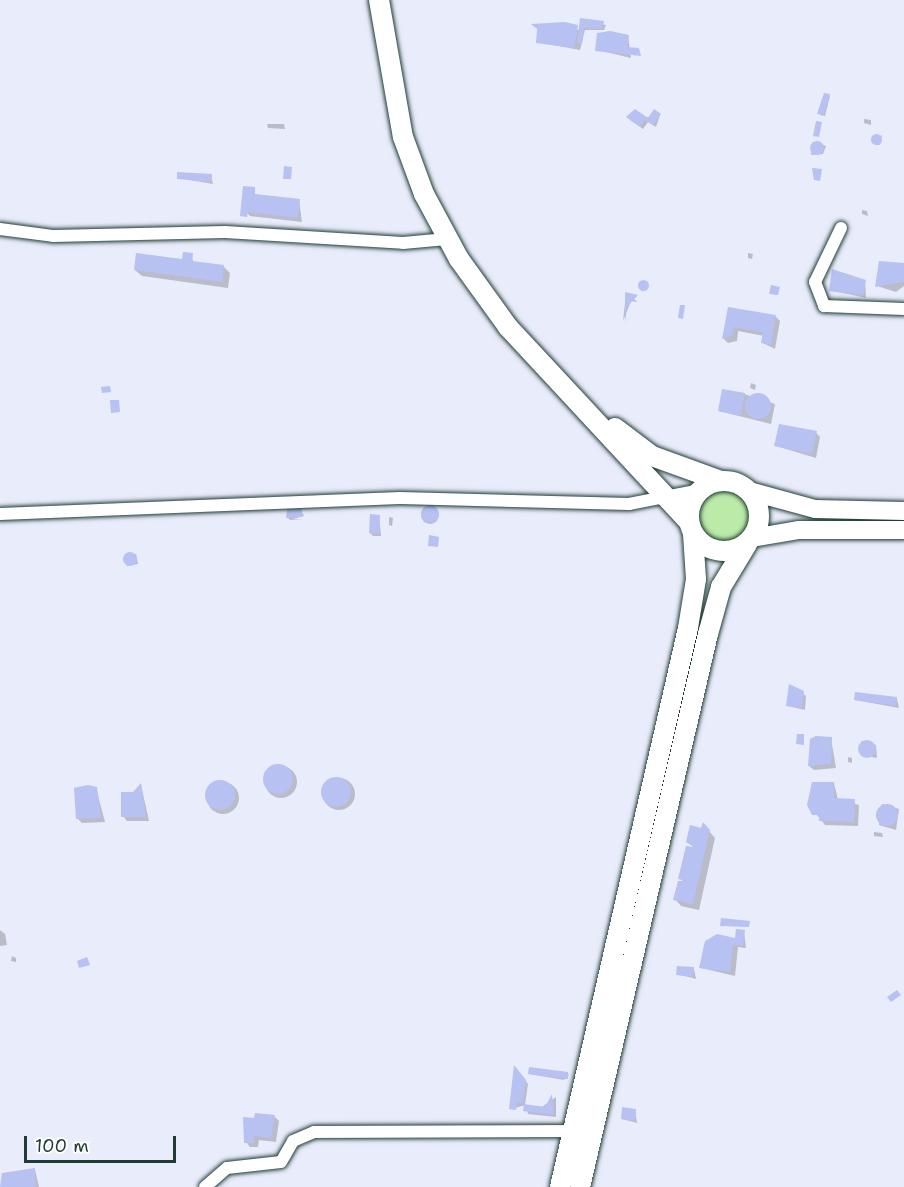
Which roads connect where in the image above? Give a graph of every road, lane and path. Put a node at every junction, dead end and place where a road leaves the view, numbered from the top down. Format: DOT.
graph roads {
  1 [pos="379,0"];
  2 [pos="391,0"];
  3 [pos="841,228"];
  4 [pos="0,229"];
  5 [pos="447,239"];
  6 [pos="904,309"];
  7 [pos="721,481"];
  8 [pos="700,490"];
  9 [pos="749,492"];
  10 [pos="662,494"];
  11 [pos="904,511"];
  12 [pos="0,514"];
  13 [pos="691,528"];
  14 [pos="904,530"];
  15 [pos="749,541"];
  16 [pos="573,1131"];
  17 [pos="205,1187"];
  18 [pos="560,1187"];
  19 [pos="580,1187"];
  1 -- 5 [label="main road"];
  2 -- 7 [label="main road"];
  3 -- 6 [label="street"];
  4 -- 5 [label="street"];
  5 -- 10 [label="main road"];
  7 -- 8 [label="main road"];
  7 -- 9 [label="main road"];
  8 -- 10 [label="street"];
  8 -- 13 [label="main road"];
  9 -- 11 [label="main road"];
  9 -- 15 [label="main road"];
  10 -- 12 [label="street"];
  10 -- 13 [label="main road"];
  13 -- 15 [label="main road"];
  13 -- 16 [label="main road"];
  14 -- 15 [label="main road"];
  15 -- 19 [label="main road"];
  16 -- 17 [label="street"];
  16 -- 18 [label="main road"];
}
